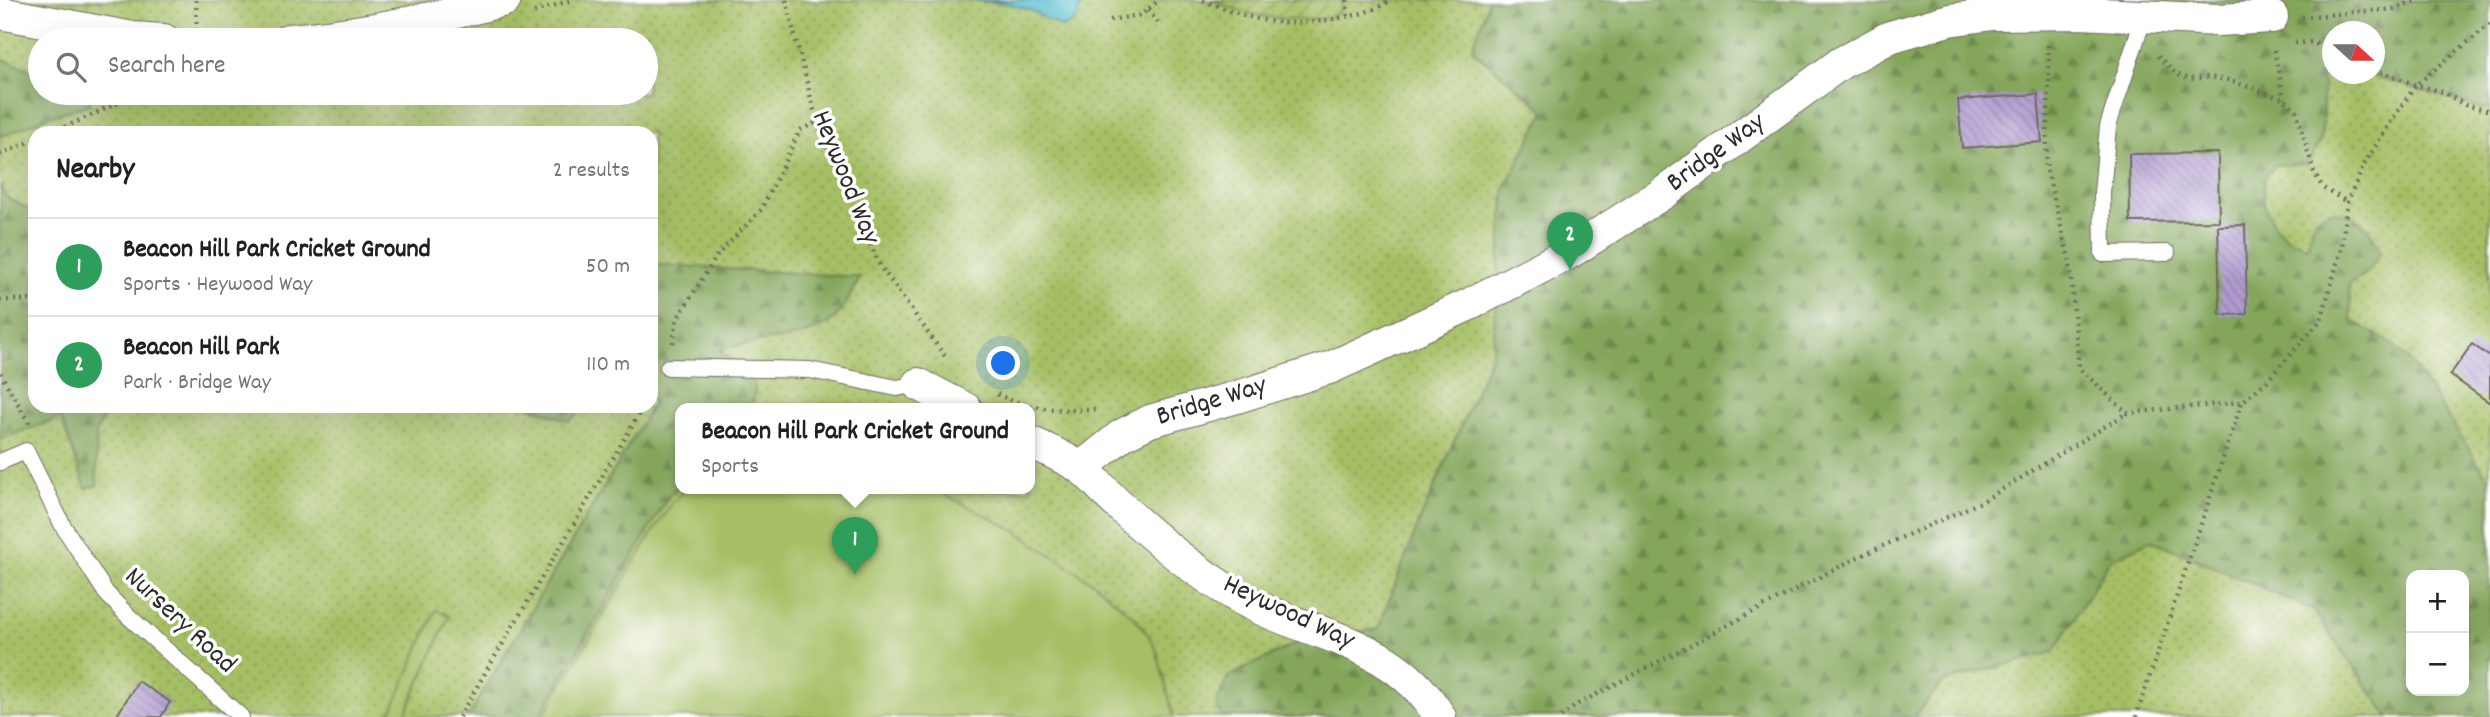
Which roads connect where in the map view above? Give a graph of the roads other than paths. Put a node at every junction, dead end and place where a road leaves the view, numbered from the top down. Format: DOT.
graph roads {
  1 [pos="505,0"];
  2 [pos="0,13"];
  3 [pos="2144,16"];
  4 [pos="80,28"];
  5 [pos="377,28"];
  6 [pos="2277,34"];
  7 [pos="2167,253"];
  8 [pos="668,367"];
  9 [pos="918,384"];
  10 [pos="954,403"];
  11 [pos="1035,445"];
  12 [pos="0,462"];
  13 [pos="1081,468"];
  14 [pos="241,717"];
  15 [pos="1440,717"];
  1 -- 5 [label="street"];
  2 -- 4 [label="street"];
  3 -- 6 [label="street, Bridge Way"];
  3 -- 7 [label="lane"];
  3 -- 13 [label="street, Bridge Way"];
  8 -- 9 [label="lane"];
  9 -- 10 [label="street"];
  11 -- 13 [label="street, Heywood Way"];
  12 -- 14 [label="lane, Nursery Road"];
  13 -- 15 [label="street, Heywood Way"];
}
